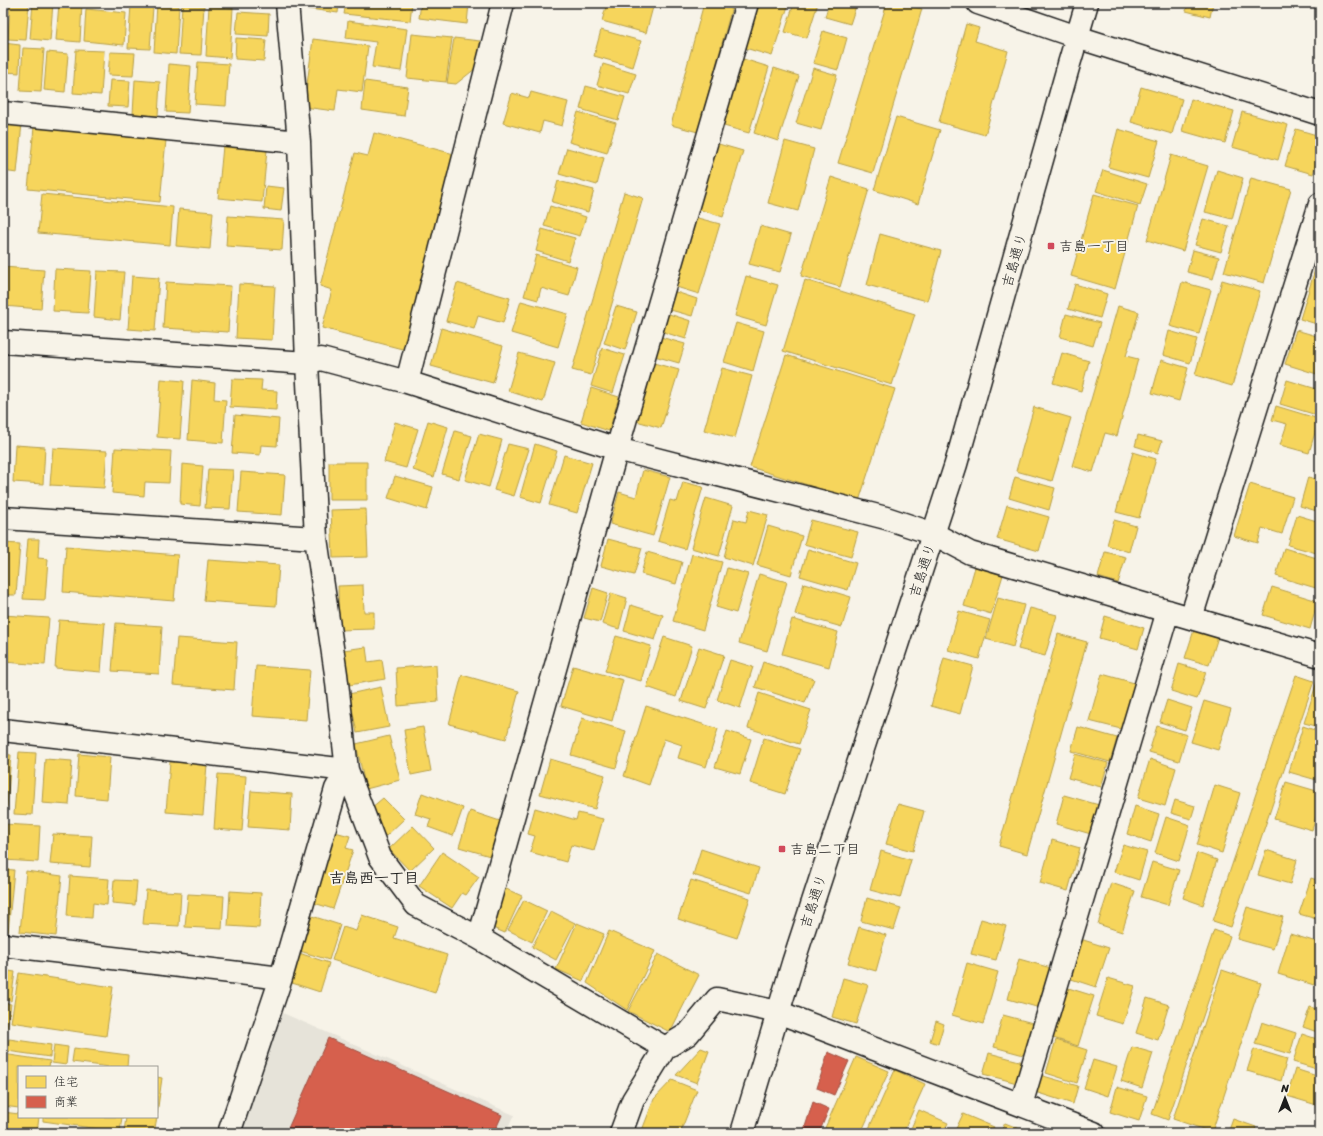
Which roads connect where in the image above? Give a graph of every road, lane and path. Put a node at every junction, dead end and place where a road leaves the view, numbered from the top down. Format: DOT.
graph roads {
  1 [pos="287,3"];
  2 [pos="503,3"];
  3 [pos="747,3"];
  4 [pos="978,3"];
  5 [pos="1087,3"];
  6 [pos="1077,37"];
  7 [pos="3,113"];
  8 [pos="1320,114"];
  9 [pos="299,142"];
  10 [pos="1320,204"];
  11 [pos="3,342"];
  12 [pos="307,363"];
  13 [pos="407,382"];
  14 [pos="617,449"];
  15 [pos="3,518"];
  16 [pos="934,534"];
  17 [pos="316,538"];
  18 [pos="1168,611"];
  19 [pos="1192,618"];
  20 [pos="1320,656"];
  21 [pos="3,730"];
  22 [pos="347,770"];
  23 [pos="478,938"];
  24 [pos="3,945"];
  25 [pos="280,978"];
  26 [pos="778,1012"];
  27 [pos="665,1048"];
  28 [pos="1021,1105"];
  29 [pos="229,1133"];
  30 [pos="621,1133"];
  31 [pos="742,1133"];
  32 [pos="1094,1133"];
  1 -- 9 [label="street"];
  2 -- 13 [label="street"];
  3 -- 14 [label="street"];
  4 -- 6 [label="street"];
  5 -- 6 [label="street, 吉島通り"];
  6 -- 8 [label="street"];
  6 -- 16 [label="street, 吉島通り"];
  7 -- 9 [label="street"];
  9 -- 12 [label="street"];
  10 -- 19 [label="street"];
  11 -- 12 [label="street"];
  12 -- 13 [label="street"];
  12 -- 17 [label="street"];
  13 -- 14 [label="street"];
  14 -- 16 [label="street"];
  14 -- 23 [label="street"];
  15 -- 17 [label="street"];
  16 -- 18 [label="street"];
  16 -- 26 [label="street, 吉島通り"];
  17 -- 22 [label="street"];
  18 -- 19 [label="street"];
  18 -- 28 [label="street"];
  19 -- 20 [label="street"];
  21 -- 22 [label="street"];
  22 -- 23 [label="street"];
  22 -- 25 [label="street"];
  23 -- 27 [label="street"];
  24 -- 25 [label="street"];
  25 -- 29 [label="street"];
  26 -- 27 [label="street"];
  26 -- 28 [label="street"];
  26 -- 31 [label="street, 吉島通り"];
  27 -- 30 [label="street"];
  28 -- 32 [label="street"];
}
